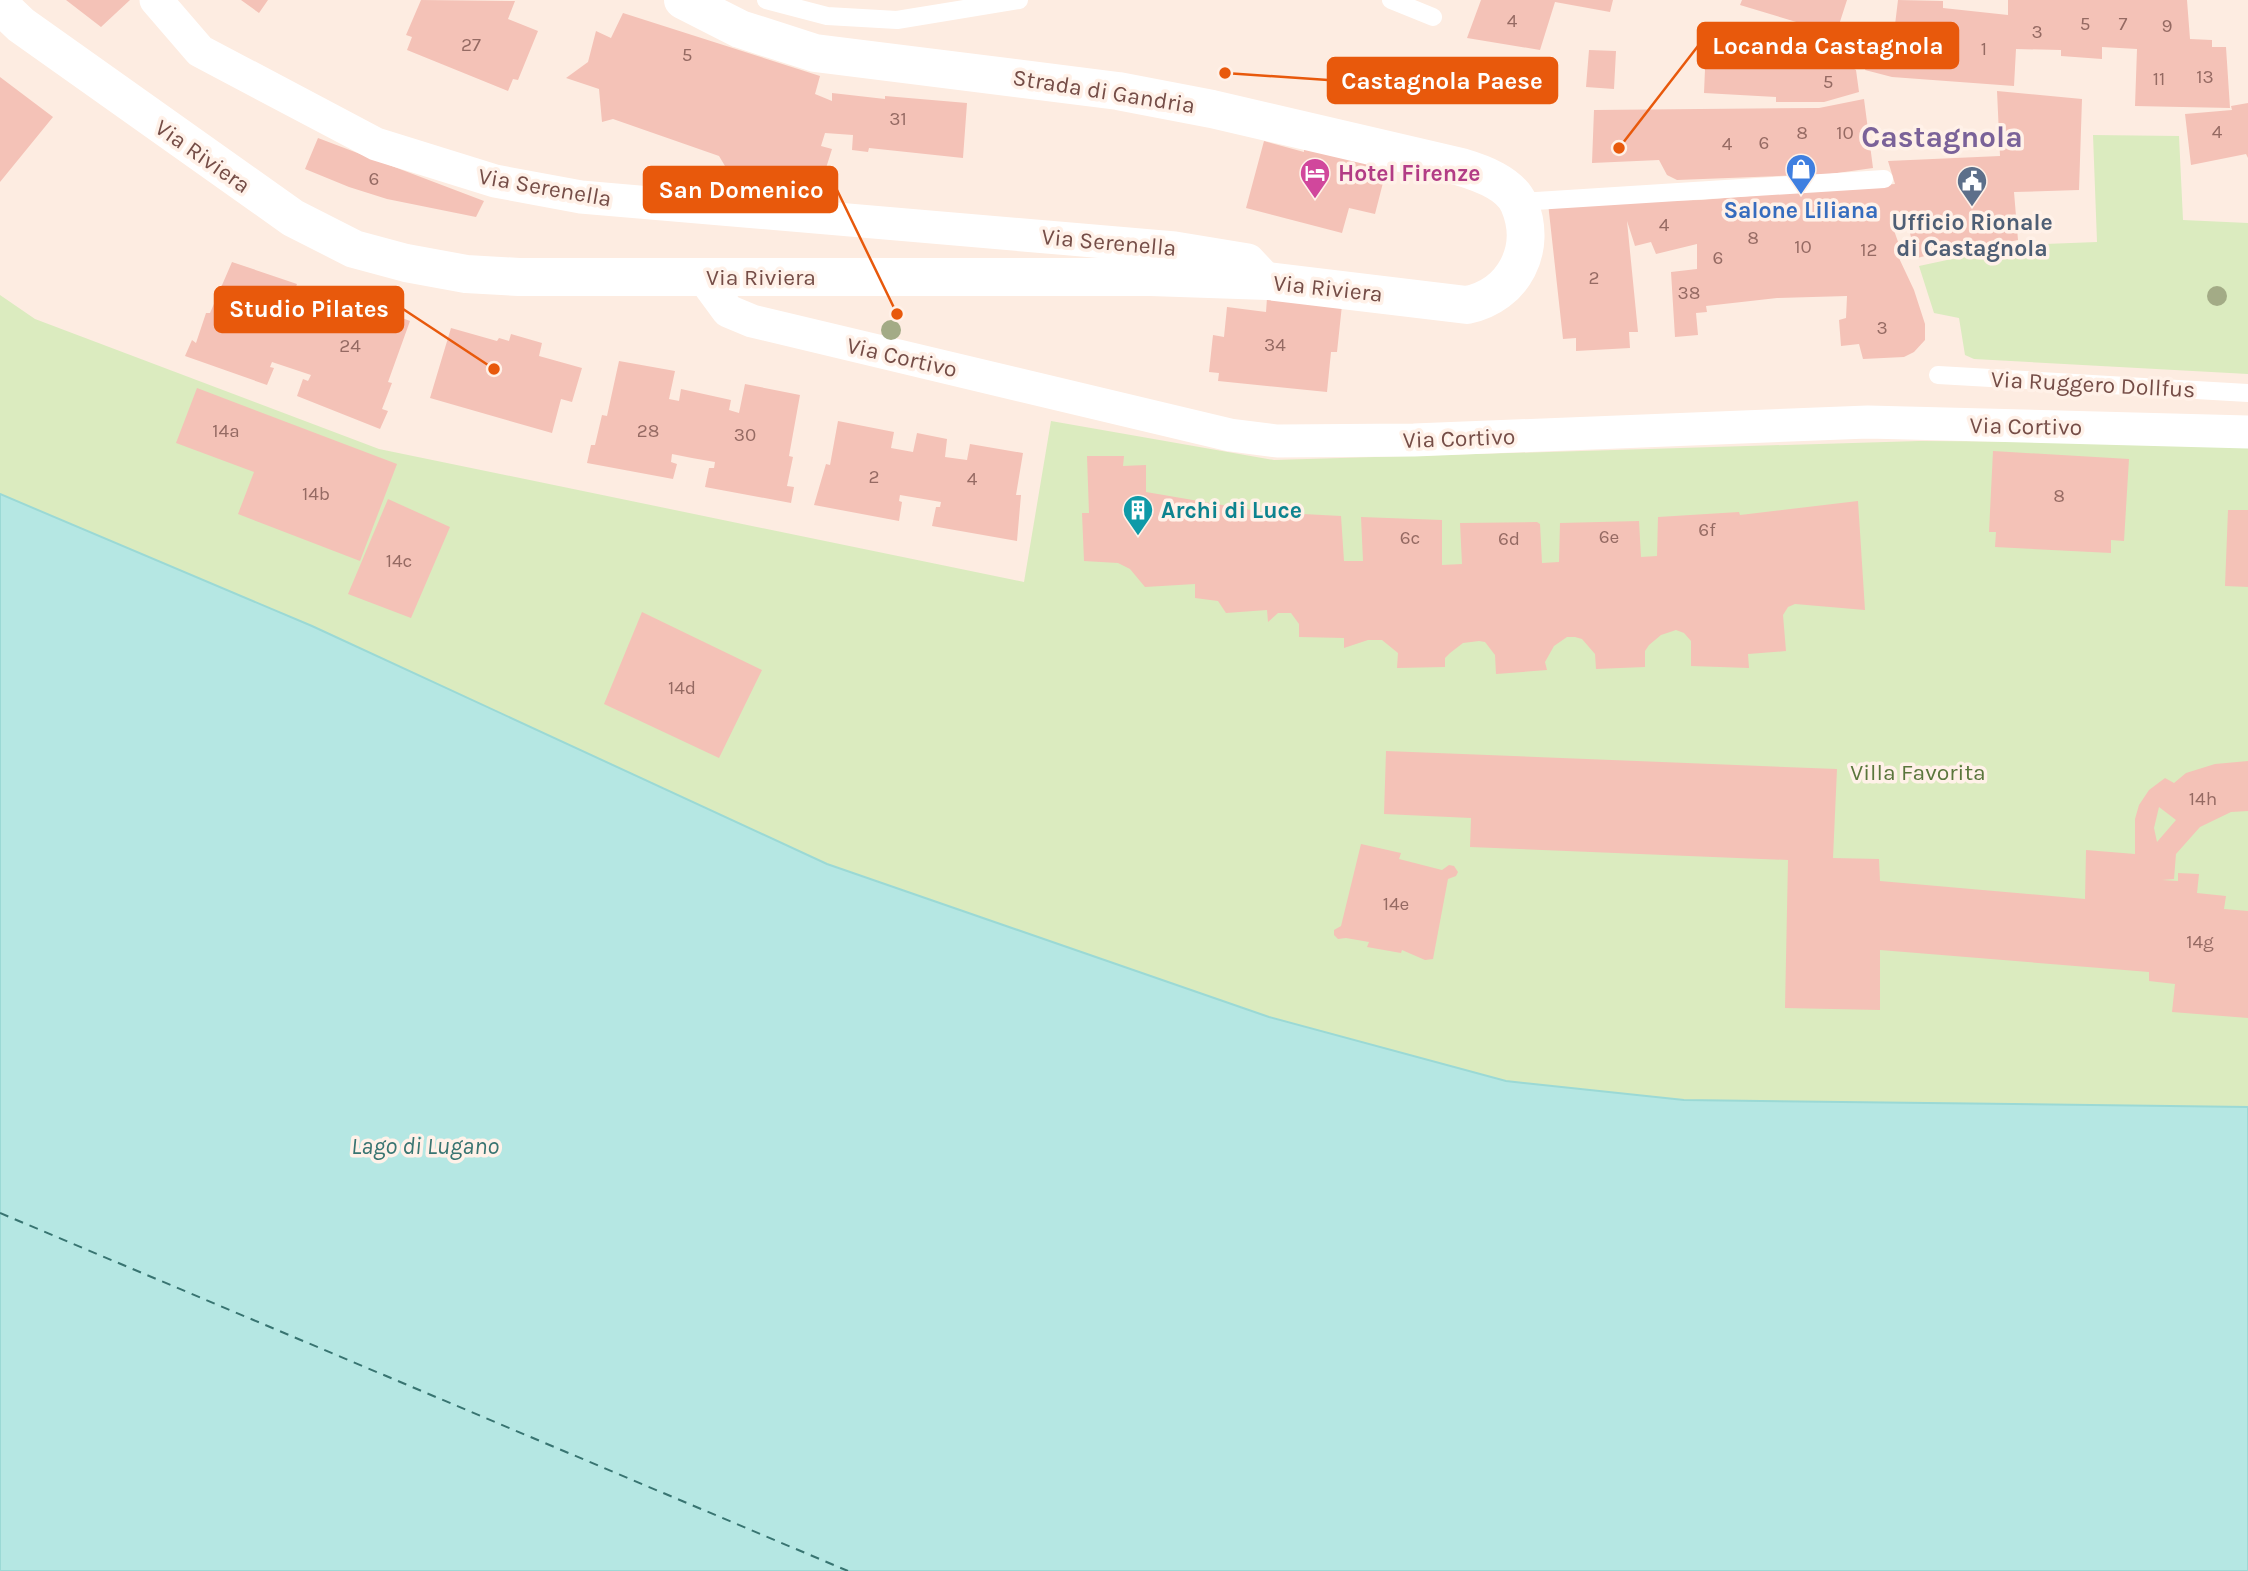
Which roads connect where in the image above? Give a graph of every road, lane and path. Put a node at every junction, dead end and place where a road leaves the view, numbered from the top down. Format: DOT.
graph roads {
  1 [pos="156,0"];
  2 [pos="683,0"];
  3 [pos="766,0"];
  4 [pos="1018,0"];
  5 [pos="1391,0"];
  6 [pos="0,5"];
  7 [pos="1433,17"];
  8 [pos="1884,179"];
  9 [pos="1518,202"];
  10 [pos="702,277"];
  11 [pos="1268,281"];
  12 [pos="1938,375"];
  13 [pos="2248,393"];
  14 [pos="2248,432"];
  1 -- 11 [label="street, Via Serenella"];
  2 -- 9 [label="main road, Strada di Gandria"];
  3 -- 4 [label="lane"];
  5 -- 7 [label="lane"];
  6 -- 10 [label="main road, Via Riviera"];
  8 -- 9 [label="lane"];
  9 -- 11 [label="main road, Via Riviera"];
  10 -- 11 [label="main road, Via Riviera"];
  10 -- 14 [label="street, Via Cortivo"];
  12 -- 13 [label="lane, Via Ruggero Dollfus"];
}
